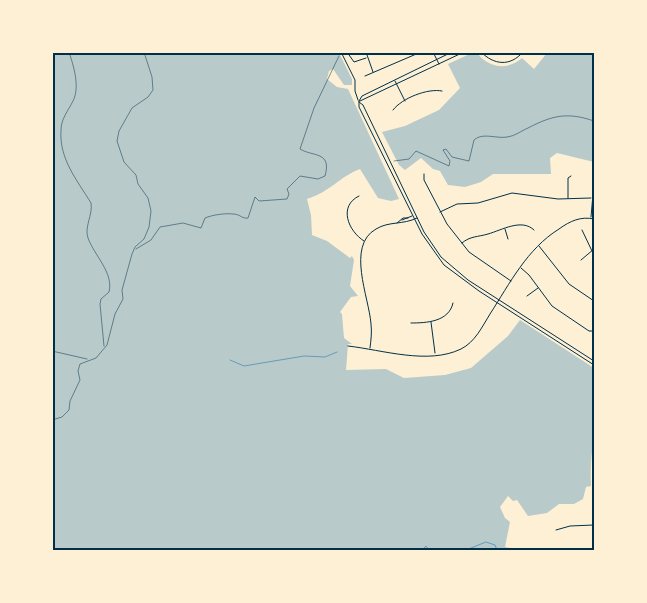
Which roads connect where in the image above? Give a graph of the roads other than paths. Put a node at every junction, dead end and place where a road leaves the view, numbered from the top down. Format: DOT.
graph roads {
  1 [pos="340,52"];
  2 [pos="347,52"];
  3 [pos="366,52"];
  4 [pos="421,52"];
  5 [pos="433,52"];
  6 [pos="452,52"];
  7 [pos="464,52"];
  8 [pos="482,52"];
  9 [pos="523,52"];
  10 [pos="366,58"];
  11 [pos="437,60"];
  12 [pos="439,64"];
  13 [pos="373,72"];
  14 [pos="365,76"];
  15 [pos="395,81"];
  16 [pos="397,85"];
  17 [pos="442,91"];
  18 [pos="359,101"];
  19 [pos="405,101"];
  20 [pos="393,110"];
  21 [pos="424,174"];
  22 [pos="571,176"];
  23 [pos="594,183"];
  24 [pos="358,196"];
  25 [pos="568,198"];
  26 [pos="592,198"];
  27 [pos="440,212"];
  28 [pos="415,215"];
  29 [pos="412,216"];
  30 [pos="417,218"];
  31 [pos="591,218"];
  32 [pos="594,219"];
  33 [pos="402,220"];
  34 [pos="414,220"];
  35 [pos="397,223"];
  36 [pos="404,224"];
  37 [pos="505,229"];
  38 [pos="534,230"];
  39 [pos="582,230"];
  40 [pos="508,239"];
  41 [pos="364,241"];
  42 [pos="461,244"];
  43 [pos="538,245"];
  44 [pos="593,250"];
  45 [pos="581,260"];
  46 [pos="520,268"];
  47 [pos="512,281"];
  48 [pos="538,288"];
  49 [pos="527,296"];
  50 [pos="499,300"];
  51 [pos="594,301"];
  52 [pos="453,303"];
  53 [pos="498,303"];
  54 [pos="431,322"];
  55 [pos="410,323"];
  56 [pos="594,331"];
  57 [pos="348,346"];
  58 [pos="370,348"];
  59 [pos="435,354"];
  60 [pos="594,361"];
  61 [pos="594,365"];
  62 [pos="594,525"];
  63 [pos="556,530"];
  1 -- 18 [label="street"];
  2 -- 10 [label="street"];
  3 -- 10 [label="street"];
  4 -- 13 [label="street"];
  5 -- 11 [label="street"];
  6 -- 11 [label="street"];
  7 -- 12 [label="street"];
  8 -- 9 [label="street"];
  10 -- 13 [label="street"];
  11 -- 12 [label="street"];
  11 -- 15 [label="street"];
  12 -- 16 [label="street"];
  13 -- 14 [label="street"];
  15 -- 16 [label="street"];
  15 -- 18 [label="street"];
  16 -- 18 [label="street"];
  16 -- 19 [label="street"];
  17 -- 19 [label="street"];
  18 -- 28 [label="street"];
  18 -- 29 [label="street"];
  19 -- 20 [label="street"];
  21 -- 27 [label="street"];
  22 -- 25 [label="street"];
  23 -- 26 [label="street"];
  24 -- 41 [label="street"];
  25 -- 26 [label="street"];
  25 -- 27 [label="street"];
  26 -- 31 [label="street"];
  27 -- 42 [label="street"];
  28 -- 29 [label="street"];
  28 -- 30 [label="street"];
  29 -- 33 [label="street"];
  29 -- 34 [label="street"];
  30 -- 34 [label="street"];
  30 -- 50 [label="street"];
  31 -- 32 [label="street"];
  31 -- 43 [label="street"];
  33 -- 35 [label="street"];
  33 -- 36 [label="street"];
  34 -- 36 [label="street"];
  34 -- 53 [label="street"];
  35 -- 36 [label="street"];
  35 -- 41 [label="street"];
  37 -- 38 [label="street"];
  37 -- 40 [label="street"];
  37 -- 42 [label="street"];
  39 -- 44 [label="street"];
  41 -- 58 [label="street"];
  42 -- 47 [label="street"];
  43 -- 46 [label="street"];
  43 -- 51 [label="street"];
  44 -- 45 [label="street"];
  46 -- 47 [label="street"];
  46 -- 48 [label="street"];
  47 -- 50 [label="street"];
  48 -- 49 [label="street"];
  48 -- 56 [label="street"];
  50 -- 53 [label="street"];
  50 -- 60 [label="street"];
  52 -- 54 [label="street"];
  53 -- 59 [label="street"];
  53 -- 61 [label="street"];
  54 -- 55 [label="street"];
  54 -- 59 [label="street"];
  57 -- 58 [label="street"];
  58 -- 59 [label="street"];
  62 -- 63 [label="street"];
}
